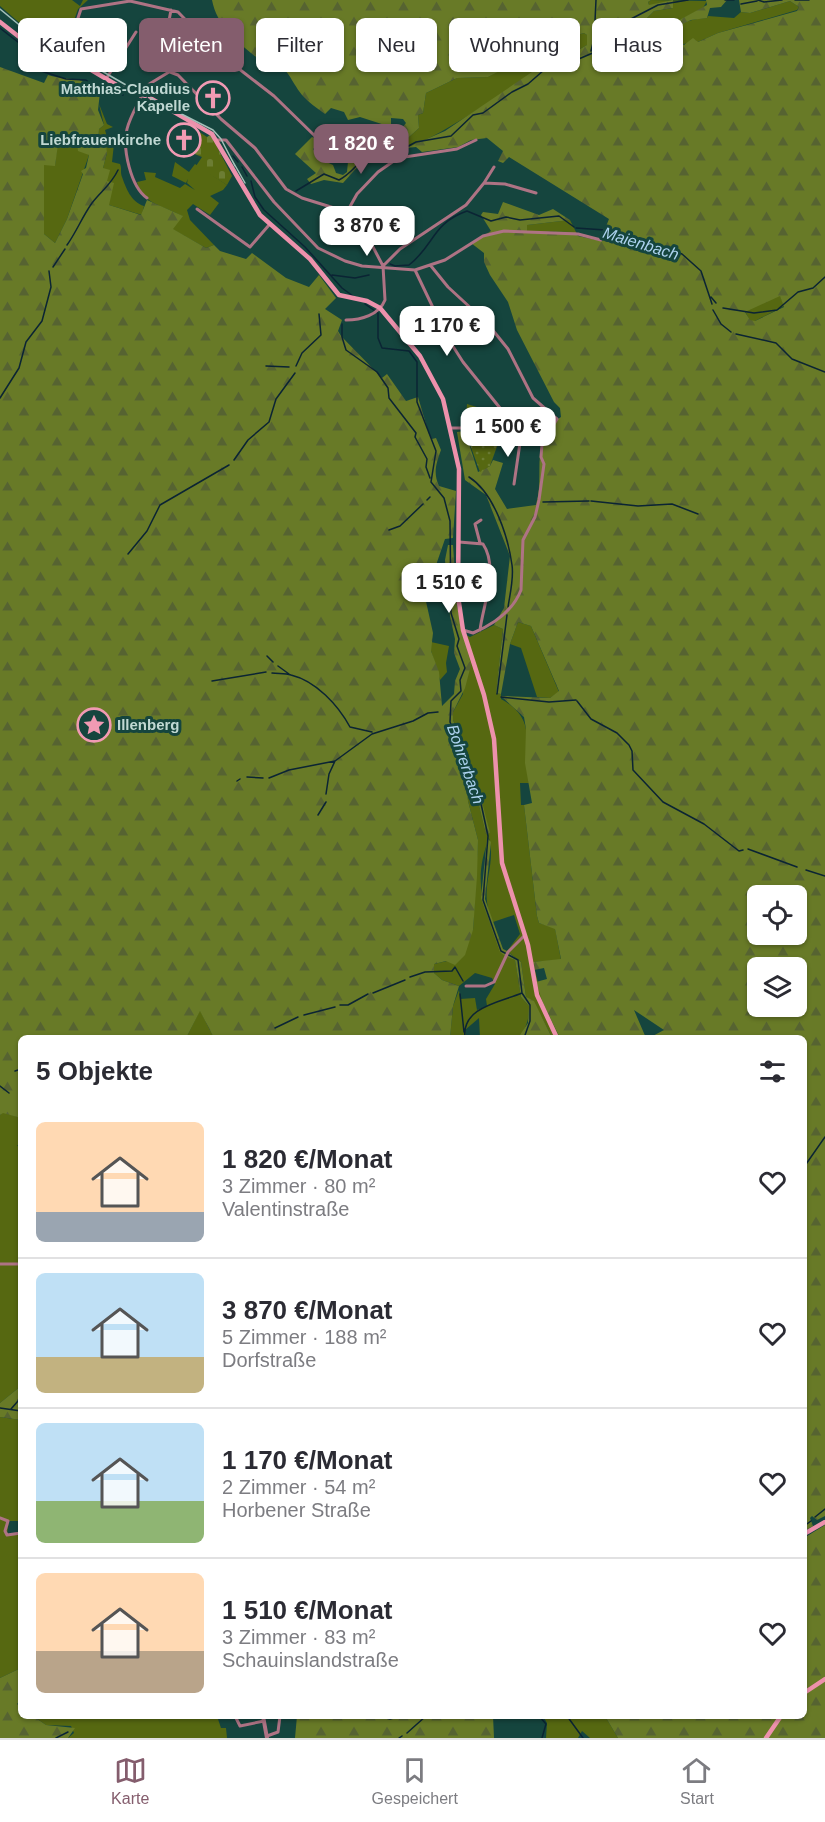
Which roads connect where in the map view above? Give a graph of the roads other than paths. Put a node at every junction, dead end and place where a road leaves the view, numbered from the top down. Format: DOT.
graph roads {
  1 [pos="171,10"];
  2 [pos="78,18"];
  3 [pos="170,18"];
  4 [pos="0,22"];
  5 [pos="136,32"];
  6 [pos="18,36"];
  7 [pos="127,46"];
  8 [pos="95,72"];
  9 [pos="110,72"];
  10 [pos="170,72"];
  11 [pos="106,79"];
  12 [pos="144,95"];
  13 [pos="217,140"];
  14 [pos="476,140"];
  15 [pos="398,158"];
  16 [pos="494,167"];
  17 [pos="483,183"];
  18 [pos="536,193"];
  19 [pos="147,198"];
  20 [pos="197,209"];
  21 [pos="346,212"];
  22 [pos="269,225"];
  23 [pos="601,240"];
  24 [pos="383,266"];
  25 [pos="431,266"];
  26 [pos="415,270"];
  27 [pos="378,309"];
  28 [pos="346,320"];
  29 [pos="512,423"];
  30 [pos="451,428"];
  31 [pos="514,484"];
  32 [pos="482,520"];
  33 [pos="457,542"];
  34 [pos="480,543"];
  35 [pos="463,630"];
  36 [pos="480,630"];
  37 [pos="525,936"];
  38 [pos="466,986"];
  39 [pos="555,1035"];
  40 [pos="0,1264"];
  41 [pos="18,1264"];
  42 [pos="0,1518"];
  43 [pos="825,1522"];
  44 [pos="807,1532"];
  45 [pos="18,1533"];
  46 [pos="825,1679"];
  47 [pos="807,1691"];
  48 [pos="236,1719"];
  49 [pos="261,1719"];
  50 [pos="264,1719"];
  51 [pos="280,1719"];
  52 [pos="779,1719"];
  53 [pos="267,1737"];
  54 [pos="766,1738"];
  1 -- 2 [label="street"];
  1 -- 3 [label="street"];
  1 -- 15 [label="street"];
  4 -- 6 [label="main road"];
  5 -- 7 [label="street"];
  8 -- 11 [label="main road"];
  9 -- 11 [label="street"];
  10 -- 12 [label="street"];
  10 -- 21 [label="street"];
  11 -- 12 [label="main road"];
  12 -- 13 [label="main road"];
  12 -- 19 [label="street"];
  13 -- 22 [label="main road"];
  13 -- 24 [label="street"];
  14 -- 15 [label="street"];
  15 -- 21 [label="street"];
  16 -- 17 [label="street"];
  17 -- 18 [label="street"];
  17 -- 24 [label="street"];
  20 -- 22 [label="street"];
  21 -- 24 [label="street"];
  22 -- 27 [label="main road"];
  23 -- 25 [label="street"];
  24 -- 26 [label="street"];
  24 -- 27 [label="street"];
  25 -- 26 [label="street"];
  25 -- 36 [label="street"];
  26 -- 29 [label="street"];
  27 -- 28 [label="street"];
  27 -- 30 [label="main road"];
  29 -- 30 [label="street"];
  29 -- 31 [label="street"];
  30 -- 33 [label="main road"];
  32 -- 34 [label="street"];
  33 -- 34 [label="street"];
  33 -- 35 [label="main road"];
  34 -- 36 [label="street"];
  35 -- 36 [label="street"];
  35 -- 37 [label="main road"];
  37 -- 38 [label="street"];
  37 -- 39 [label="main road"];
  40 -- 41 [label="street"];
  42 -- 45 [label="street"];
  43 -- 44 [label="main road"];
  46 -- 47 [label="main road"];
  48 -- 49 [label="street"];
  50 -- 53 [label="street"];
  51 -- 53 [label="street"];
  52 -- 54 [label="main road"];
}
